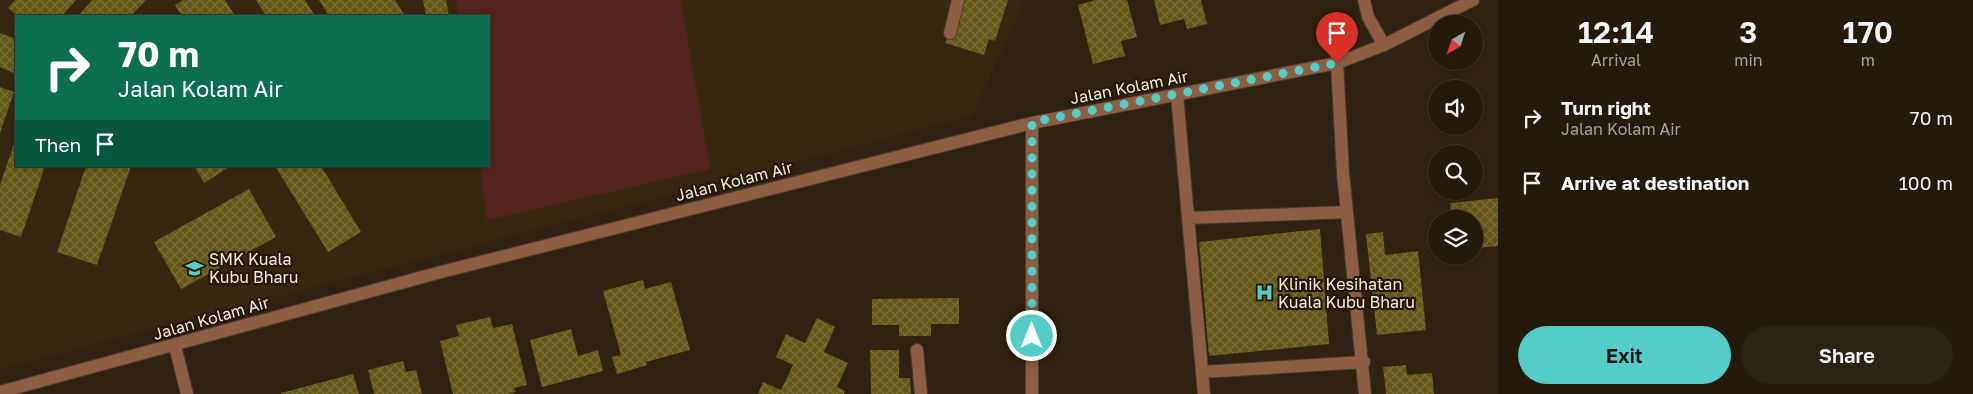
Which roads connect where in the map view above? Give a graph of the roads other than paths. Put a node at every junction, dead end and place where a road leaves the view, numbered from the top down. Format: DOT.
graph roads {
  1 [pos="958,0"];
  2 [pos="1364,0"];
  3 [pos="1473,0"];
  4 [pos="950,33"];
  5 [pos="1384,45"];
  6 [pos="1337,63"];
  7 [pos="1177,95"];
  8 [pos="1032,122"];
  9 [pos="1347,212"];
  10 [pos="1188,218"];
  11 [pos="175,346"];
  12 [pos="917,350"];
  13 [pos="1364,362"];
  14 [pos="1202,372"];
  15 [pos="0,392"];
  16 [pos="187,394"];
  17 [pos="921,394"];
  18 [pos="1032,394"];
  19 [pos="1204,394"];
  20 [pos="1366,394"];
  1 -- 4 [label="street"];
  2 -- 5 [label="street"];
  3 -- 5 [label="street, Jalan Kolam Air"];
  5 -- 6 [label="street, Jalan Kolam Air"];
  6 -- 7 [label="street, Jalan Kolam Air"];
  6 -- 9 [label="street"];
  7 -- 8 [label="street, Jalan Kolam Air"];
  7 -- 10 [label="street"];
  8 -- 11 [label="street, Jalan Kolam Air"];
  8 -- 18 [label="street"];
  9 -- 10 [label="street"];
  9 -- 13 [label="street"];
  10 -- 14 [label="street"];
  11 -- 15 [label="street, Jalan Kolam Air"];
  11 -- 16 [label="street"];
  12 -- 17 [label="street"];
  13 -- 14 [label="street"];
  13 -- 20 [label="street"];
  14 -- 19 [label="street"];
}
